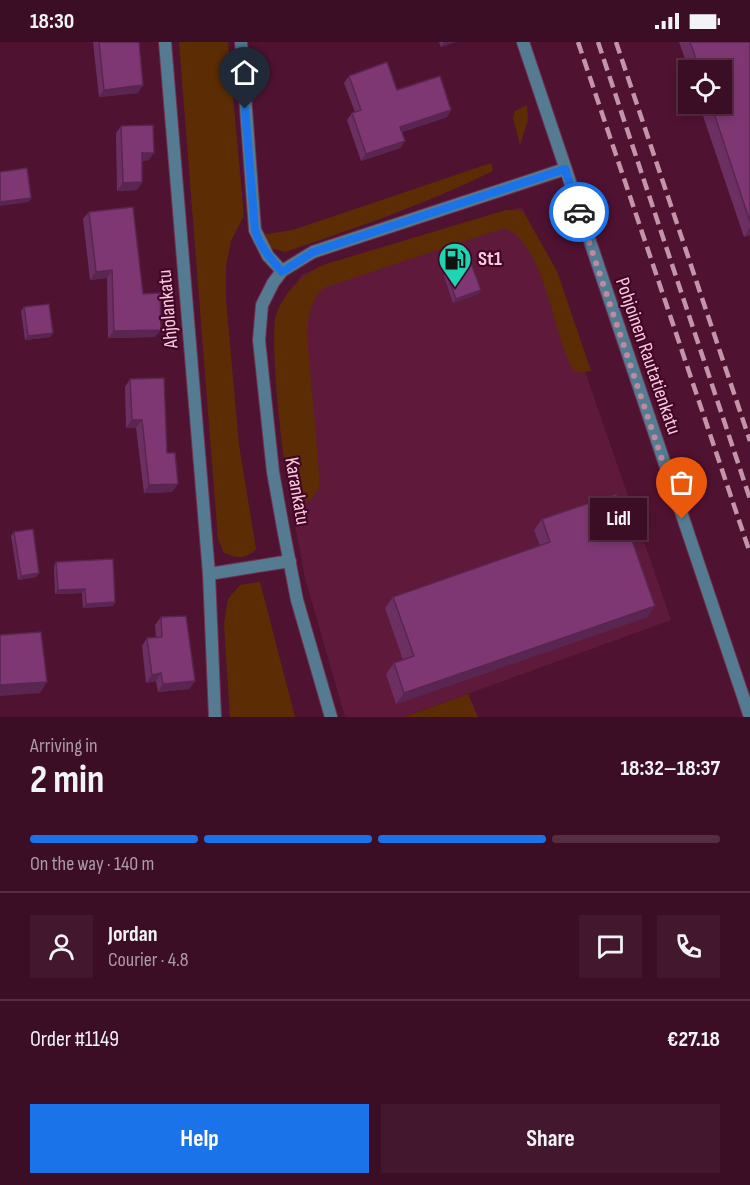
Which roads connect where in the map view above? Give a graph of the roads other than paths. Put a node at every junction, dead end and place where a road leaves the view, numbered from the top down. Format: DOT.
graph roads {
  1 [pos="165,42"];
  2 [pos="241,42"];
  3 [pos="523,42"];
  4 [pos="565,169"];
  5 [pos="282,272"];
  6 [pos="290,561"];
  7 [pos="209,574"];
  8 [pos="215,717"];
  9 [pos="331,717"];
  10 [pos="750,717"];
  1 -- 7 [label="street, Ahjolankatu"];
  2 -- 5 [label="street"];
  3 -- 4 [label="street, Pohjoinen Rautatienkatu"];
  4 -- 5 [label="street, Karankatu"];
  4 -- 10 [label="street, Pohjoinen Rautatienkatu"];
  5 -- 6 [label="street, Karankatu"];
  6 -- 7 [label="street"];
  6 -- 9 [label="street, Karankatu"];
  7 -- 8 [label="street, Ahjolankatu"];
}
